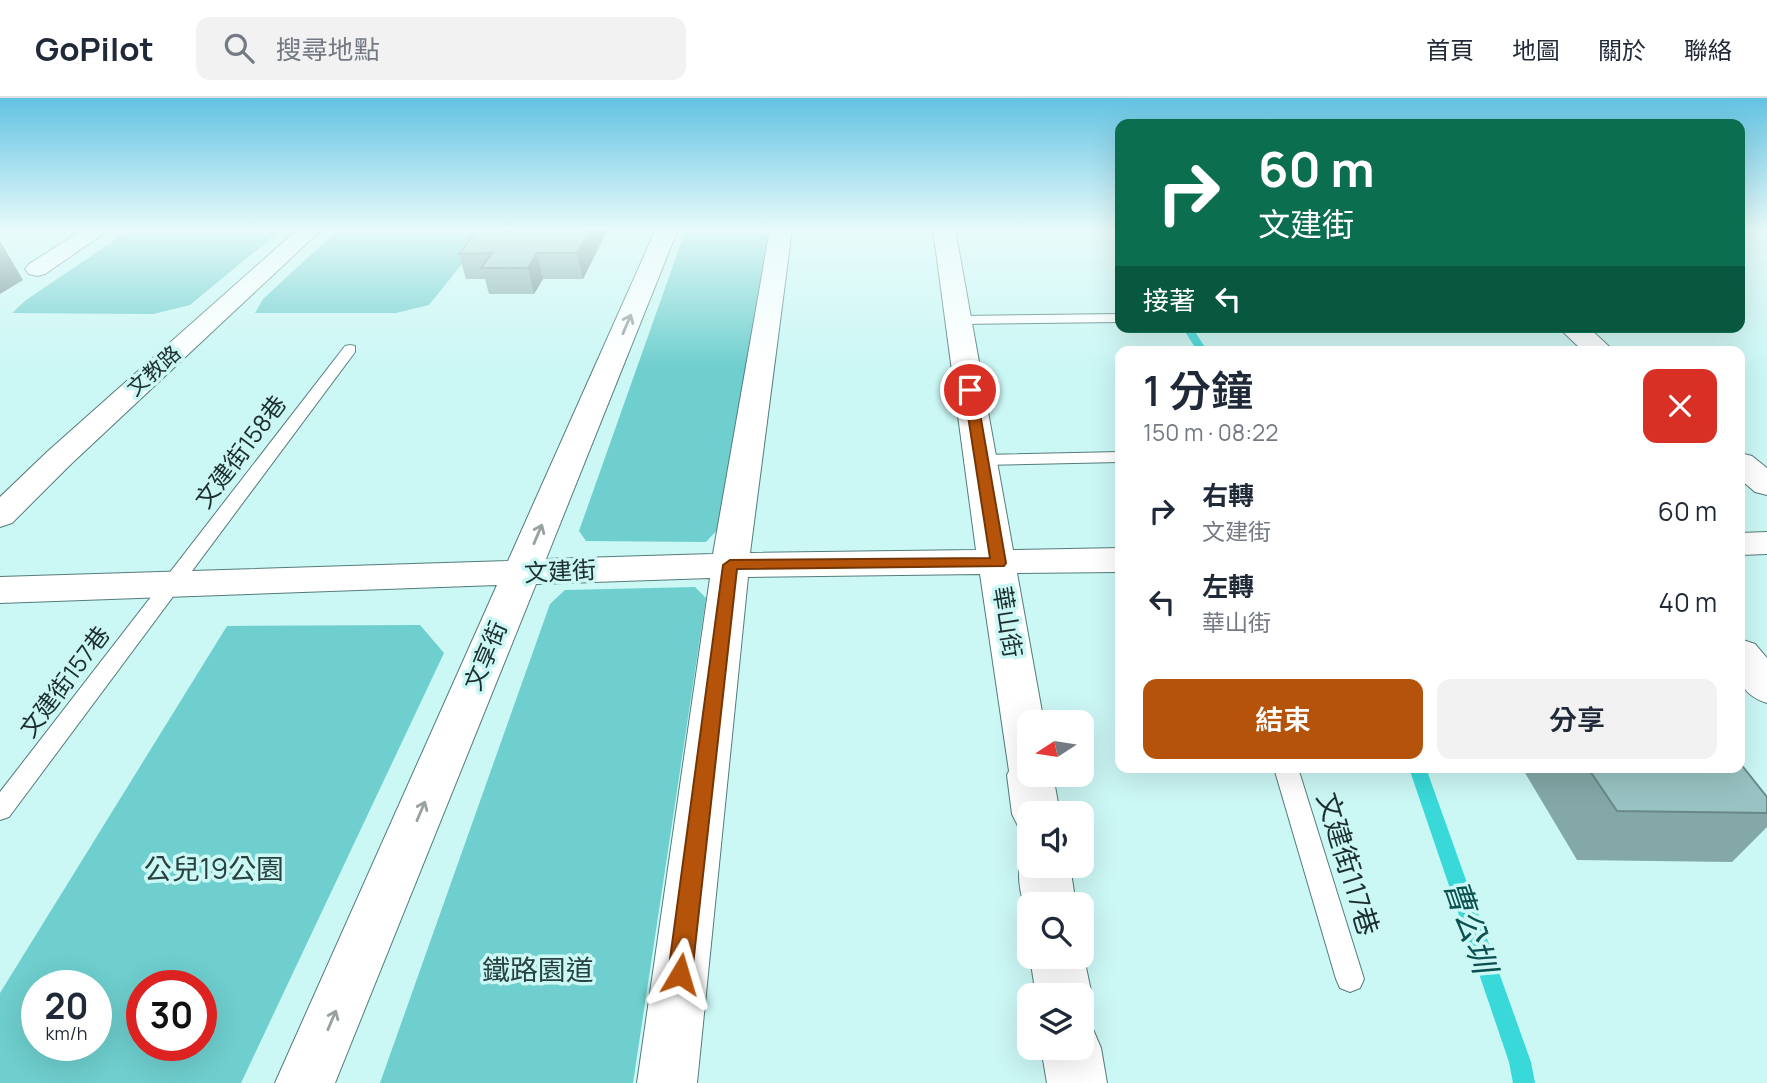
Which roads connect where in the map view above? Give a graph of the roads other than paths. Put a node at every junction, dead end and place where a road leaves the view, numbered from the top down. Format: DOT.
graph roads {
  1 [pos="261,275"];
  2 [pos="648,275"];
  3 [pos="774,275"];
  4 [pos="952,275"];
  5 [pos="1115,318"];
  6 [pos="959,320"];
  7 [pos="1578,333"];
  8 [pos="1594,346"];
  9 [pos="350,349"];
  10 [pos="1115,457"];
  11 [pos="982,460"];
  12 [pos="1745,467"];
  13 [pos="1767,485"];
  14 [pos="0,516"];
  15 [pos="1767,543"];
  16 [pos="1745,544"];
  17 [pos="1115,560"];
  18 [pos="998,563"];
  19 [pos="730,565"];
  20 [pos="521,574"];
  21 [pos="172,585"];
  22 [pos="0,590"];
  23 [pos="1745,660"];
  24 [pos="1767,687"];
  25 [pos="1020,710"];
  26 [pos="1288,773"];
  27 [pos="0,810"];
  28 [pos="1350,979"];
  29 [pos="1074,1060"];
  30 [pos="305,1083"];
  31 [pos="667,1083"];
  32 [pos="1077,1083"];
  1 -- 14 [label="street, 文教路"];
  20 -- 2 [label="street, 文享街, one-way"];
  3 -- 19 [label="street"];
  4 -- 6 [label="street, 華山街"];
  5 -- 6 [label="lane"];
  6 -- 11 [label="street, 華山街"];
  7 -- 8 [label="street"];
  9 -- 21 [label="lane, 文建街158巷"];
  10 -- 11 [label="lane"];
  11 -- 18 [label="street, 華山街"];
  12 -- 13 [label="street"];
  15 -- 16 [label="street"];
  17 -- 18 [label="street, 文建街"];
  18 -- 19 [label="street, 文建街"];
  18 -- 25 [label="street, 華山街"];
  19 -- 20 [label="street, 文建街"];
  19 -- 31 [label="street"];
  20 -- 21 [label="street, 文建街"];
  30 -- 20 [label="street, 文享街, one-way"];
  21 -- 22 [label="street, 文建街"];
  21 -- 27 [label="lane, 文建街157巷"];
  23 -- 24 [label="street"];
  26 -- 28 [label="lane, 文建街117巷"];
  29 -- 32 [label="street"];
}
